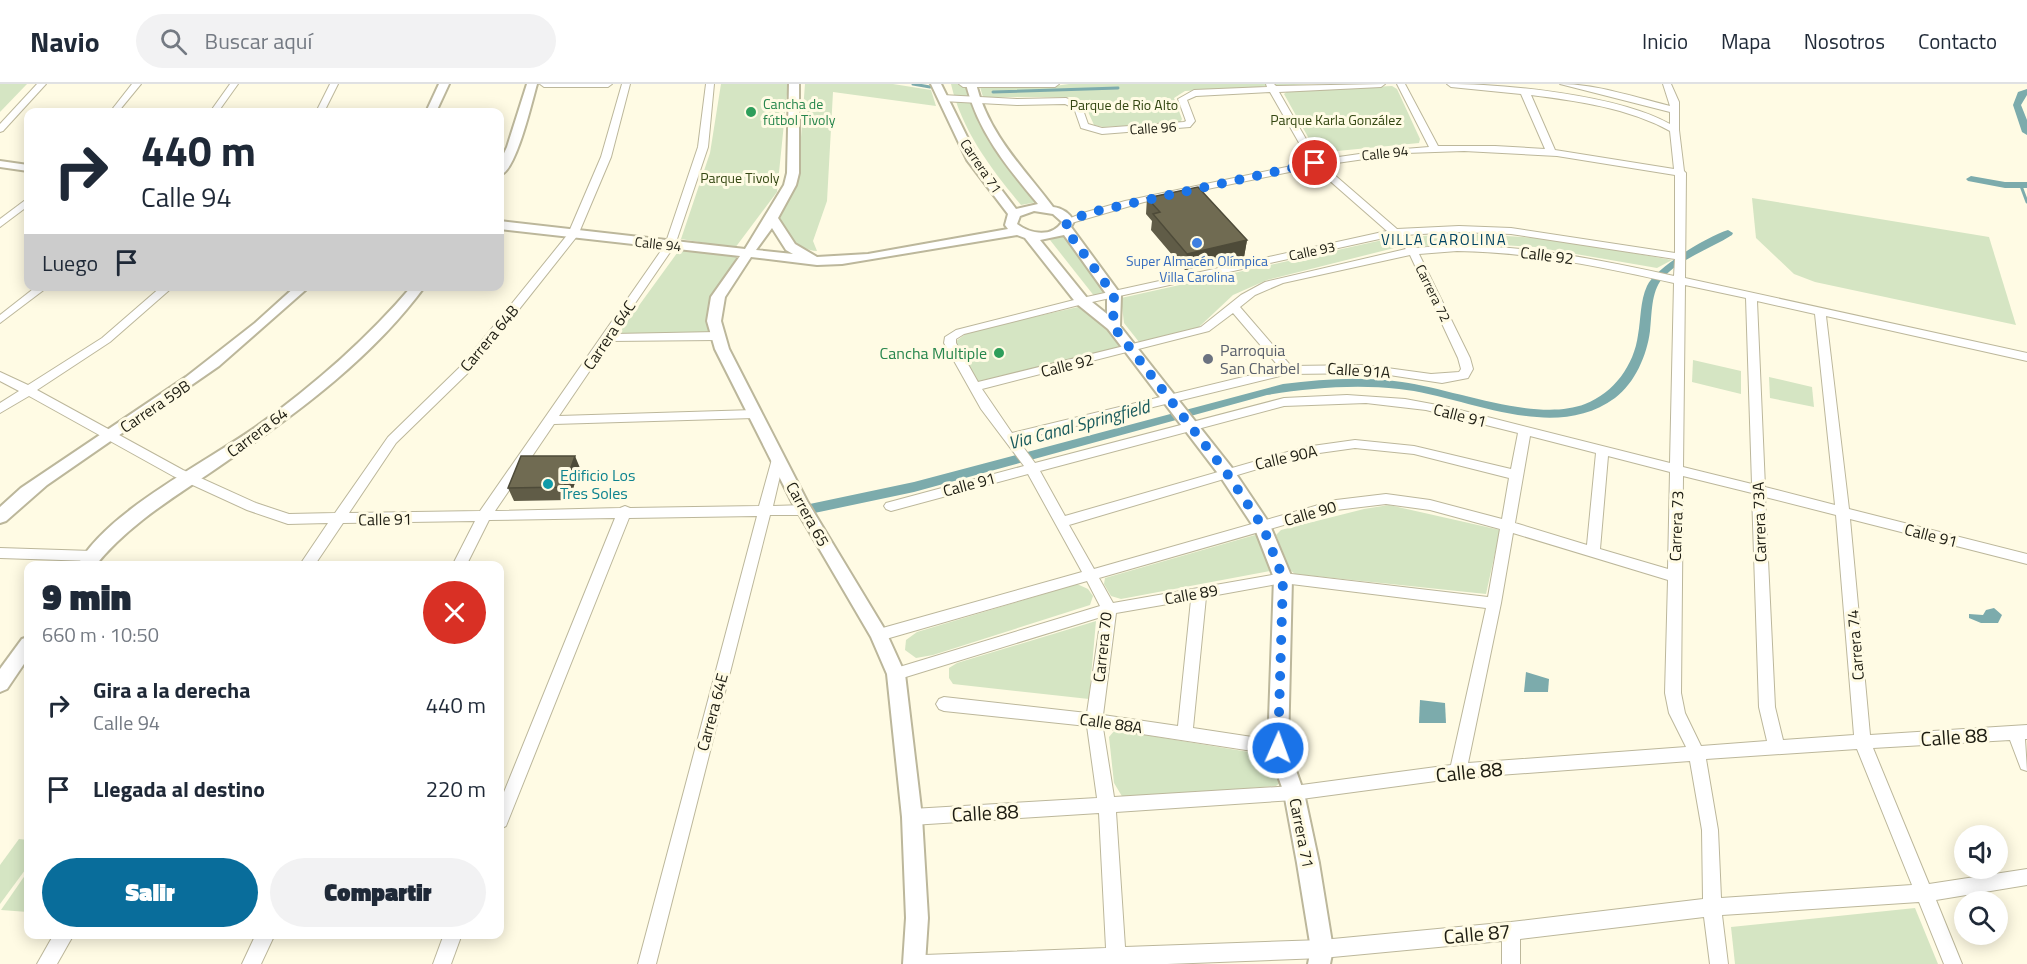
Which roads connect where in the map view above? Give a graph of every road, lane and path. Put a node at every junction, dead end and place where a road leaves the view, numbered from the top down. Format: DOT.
graph roads {
  1 [pos="42,84"];
  2 [pos="137,84"];
  3 [pos="234,84"];
  4 [pos="334,84"];
  5 [pos="444,84"];
  6 [pos="532,84"];
  7 [pos="544,84"];
  8 [pos="608,84"];
  9 [pos="626,84"];
  10 [pos="710,84"];
  11 [pos="794,84"];
  12 [pos="936,84"];
  13 [pos="963,84"];
  14 [pos="971,84"];
  15 [pos="1055,84"];
  16 [pos="1381,84"];
  17 [pos="1401,84"];
  18 [pos="1451,84"];
  19 [pos="1564,84"];
  20 [pos="1667,84"];
  21 [pos="1271,87"];
  22 [pos="1525,92"];
  23 [pos="942,98"];
  24 [pos="974,100"];
  25 [pos="117,108"];
  26 [pos="217,108"];
  27 [pos="322,108"];
  28 [pos="433,108"];
  29 [pos="1674,110"];
  30 [pos="0,129"];
  31 [pos="1674,130"];
  32 [pos="1434,148"];
  33 [pos="1551,153"];
  34 [pos="1315,163"];
  35 [pos="0,164"];
  36 [pos="504,164"];
  37 [pos="24,167"];
  38 [pos="1681,173"];
  39 [pos="24,204"];
  40 [pos="1052,209"];
  41 [pos="1092,212"];
  42 [pos="772,218"];
  43 [pos="1014,222"];
  44 [pos="0,224"];
  45 [pos="1067,225"];
  46 [pos="504,226"];
  47 [pos="1395,232"];
  48 [pos="573,235"];
  49 [pos="783,236"];
  50 [pos="1031,237"];
  51 [pos="758,238"];
  52 [pos="670,245"];
  53 [pos="1413,251"];
  54 [pos="746,255"];
  55 [pos="784,258"];
  56 [pos="817,261"];
  57 [pos="1679,267"];
  58 [pos="730,276"];
  59 [pos="38,291"];
  60 [pos="163,291"];
  61 [pos="298,291"];
  62 [pos="415,291"];
  63 [pos="1114,295"];
  64 [pos="1751,295"];
  65 [pos="1082,301"];
  66 [pos="1234,307"];
  67 [pos="1820,310"];
  68 [pos="0,320"];
  69 [pos="1113,326"];
  70 [pos="717,336"];
  71 [pos="951,337"];
  72 [pos="606,338"];
  73 [pos="1130,350"];
  74 [pos="2027,357"];
  75 [pos="1288,370"];
  76 [pos="1464,375"];
  77 [pos="0,376"];
  78 [pos="975,387"];
  79 [pos="31,391"];
  80 [pos="1173,403"];
  81 [pos="0,409"];
  82 [pos="754,414"];
  83 [pos="550,420"];
  84 [pos="1188,422"];
  85 [pos="1524,432"];
  86 [pos="111,435"];
  87 [pos="1014,443"];
  88 [pos="1602,452"];
  89 [pos="778,459"];
  90 [pos="1029,463"];
  91 [pos="1678,470"];
  92 [pos="1226,472"];
  93 [pos="1515,475"];
  94 [pos="192,478"];
  95 [pos="1758,490"];
  96 [pos="891,506"];
  97 [pos="805,510"];
  98 [pos="625,511"];
  99 [pos="765,511"];
  100 [pos="1843,513"];
  101 [pos="484,516"];
  102 [pos="0,517"];
  103 [pos="335,520"];
  104 [pos="1062,522"];
  105 [pos="1508,526"];
  106 [pos="1263,527"];
  107 [pos="1593,551"];
  108 [pos="0,553"];
  109 [pos="2027,560"];
  110 [pos="88,561"];
  111 [pos="309,561"];
  112 [pos="462,561"];
  113 [pos="1092,574"];
  114 [pos="1675,577"];
  115 [pos="1283,578"];
  116 [pos="1199,592"];
  117 [pos="1494,603"];
  118 [pos="1109,609"];
  119 [pos="879,635"];
  120 [pos="24,650"];
  121 [pos="896,674"];
  122 [pos="0,684"];
  123 [pos="944,704"];
  124 [pos="1094,720"];
  125 [pos="2021,732"];
  126 [pos="1185,734"];
  127 [pos="1863,744"];
  128 [pos="1777,747"];
  129 [pos="1278,748"];
  130 [pos="1697,753"];
  131 [pos="2027,764"];
  132 [pos="1458,771"];
  133 [pos="1294,794"];
  134 [pos="1107,807"];
  135 [pos="504,811"];
  136 [pos="912,817"];
  137 [pos="2027,877"];
  138 [pos="1923,893"];
  139 [pos="1712,907"];
  140 [pos="1511,931"];
  141 [pos="62,939"];
  142 [pos="264,939"];
  143 [pos="451,939"];
  144 [pos="1320,956"];
  145 [pos="1114,960"];
  146 [pos="46,964"];
  147 [pos="251,964"];
  148 [pos="442,964"];
  149 [pos="647,964"];
  150 [pos="914,964"];
  151 [pos="924,964"];
  152 [pos="1511,964"];
  153 [pos="1719,964"];
  154 [pos="1953,964"];
  1 -- 30 [label="street"];
  2 -- 25 [label="street"];
  3 -- 26 [label="street"];
  4 -- 27 [label="street"];
  5 -- 28 [label="street"];
  6 -- 36 [label="street"];
  7 -- 8 [label="street"];
  9 -- 48 [label="street, Carrera 64B"];
  10 -- 52 [label="street, Carrera 64C"];
  11 -- 42 [label="street, Carrera 65"];
  12 -- 23 [label="street, Carrera 71"];
  13 -- 14 [label="street"];
  14 -- 15 [label="street"];
  14 -- 24 [label="street, Carrera 71"];
  16 -- 21 [label="street, Calle 96"];
  17 -- 32 [label="street"];
  18 -- 22 [label="street"];
  19 -- 29 [label="street"];
  20 -- 29 [label="street, Carrera 73"];
  21 -- 24 [label="street, Calle 96"];
  21 -- 34 [label="street, Carrera 72"];
  22 -- 31 [label="street"];
  22 -- 33 [label="street"];
  23 -- 24 [label="street, Calle 96"];
  23 -- 43 [label="street, Carrera 71"];
  24 -- 40 [label="street, Carrera 71"];
  29 -- 31 [label="street, Carrera 73"];
  31 -- 38 [label="street, Carrera 73"];
  32 -- 33 [label="street, Calle 94"];
  32 -- 34 [label="street, Calle 94"];
  33 -- 38 [label="street, Calle 94"];
  34 -- 41 [label="street, Calle 94"];
  34 -- 47 [label="street, Carrera 72"];
  35 -- 37 [label="street"];
  38 -- 57 [label="street, Carrera 73"];
  39 -- 44 [label="street"];
  40 -- 41 [label="street, Calle 94"];
  40 -- 43 [label="street, Calle 94"];
  40 -- 45 [label="street, Carrera 71"];
  41 -- 45 [label="street, Calle 94"];
  42 -- 49 [label="street"];
  42 -- 51 [label="street, Carrera 65"];
  43 -- 50 [label="street"];
  43 -- 56 [label="street, Calle 94"];
  45 -- 50 [label="street"];
  45 -- 63 [label="street"];
  46 -- 48 [label="street, Calle 94"];
  47 -- 53 [label="street, Carrera 72"];
  47 -- 57 [label="street, Calle 93"];
  47 -- 63 [label="street, Calle 93"];
  48 -- 52 [label="street, Calle 94"];
  48 -- 103 [label="street, Carrera 64B"];
  49 -- 51 [label="street"];
  49 -- 56 [label="street"];
  50 -- 65 [label="street, Carrera 71"];
  51 -- 54 [label="street, Carrera 65"];
  52 -- 54 [label="street, Calle 94"];
  52 -- 72 [label="street, Carrera 64C"];
  53 -- 57 [label="street, Calle 92"];
  53 -- 66 [label="street, Calle 92"];
  53 -- 76 [label="street, Carrera 72"];
  54 -- 55 [label="street, Calle 94"];
  54 -- 58 [label="street, Carrera 65"];
  55 -- 56 [label="street, Calle 94"];
  55 -- 58 [label="street"];
  57 -- 64 [label="street, Calle 92"];
  57 -- 91 [label="street, Carrera 73"];
  58 -- 70 [label="street, Carrera 65"];
  59 -- 68 [label="street"];
  60 -- 79 [label="street"];
  61 -- 86 [label="street, Carrera 59B"];
  62 -- 94 [label="street, Carrera 64"];
  63 -- 65 [label="street, Calle 93"];
  63 -- 69 [label="street"];
  64 -- 67 [label="street, Calle 92"];
  64 -- 95 [label="street, Carrera 73A"];
  65 -- 69 [label="street, Carrera 71"];
  65 -- 71 [label="street, Calle 93"];
  66 -- 73 [label="street, Calle 92"];
  66 -- 75 [label="street"];
  67 -- 74 [label="street, Calle 92"];
  67 -- 100 [label="street, Carrera 74"];
  69 -- 73 [label="street, Carrera 71"];
  70 -- 72 [label="street"];
  70 -- 82 [label="street, Carrera 65"];
  71 -- 78 [label="street, Carrera 70"];
  72 -- 83 [label="street, Carrera 64C"];
  73 -- 78 [label="street, Calle 92"];
  73 -- 80 [label="street, Carrera 71"];
  75 -- 76 [label="street, Calle 91A"];
  75 -- 80 [label="street, Calle 91A"];
  77 -- 79 [label="street, Calle 91"];
  78 -- 87 [label="street, Carrera 70"];
  79 -- 81 [label="street"];
  79 -- 86 [label="street, Calle 91"];
  80 -- 84 [label="street, Carrera 71"];
  80 -- 87 [label="street, Calle 91A"];
  82 -- 83 [label="street"];
  82 -- 89 [label="street, Carrera 65"];
  83 -- 101 [label="street, Carrera 64C"];
  84 -- 85 [label="street, Calle 91"];
  84 -- 90 [label="street, Calle 91"];
  84 -- 92 [label="street, Carrera 71"];
  85 -- 88 [label="street, Calle 91"];
  85 -- 93 [label="street"];
  86 -- 94 [label="street, Calle 91"];
  86 -- 102 [label="street, Carrera 59B"];
  87 -- 90 [label="street, Carrera 70"];
  88 -- 91 [label="street, Calle 91"];
  88 -- 107 [label="street"];
  89 -- 97 [label="street, Carrera 65"];
  89 -- 99 [label="street, Carrera 64E"];
  90 -- 96 [label="street, Calle 91"];
  90 -- 104 [label="street, Carrera 70"];
  91 -- 95 [label="street, Calle 91"];
  91 -- 114 [label="street, Carrera 73"];
  92 -- 93 [label="street, Calle 90A"];
  92 -- 104 [label="street, Calle 90A"];
  92 -- 106 [label="street, Carrera 71"];
  93 -- 105 [label="street"];
  94 -- 103 [label="street, Calle 91"];
  94 -- 110 [label="street, Carrera 64"];
  95 -- 100 [label="street, Calle 91"];
  95 -- 128 [label="street, Carrera 73A"];
  97 -- 99 [label="street, Calle 91"];
  97 -- 119 [label="street, Carrera 65"];
  98 -- 99 [label="street, Calle 91"];
  98 -- 101 [label="street, Calle 91"];
  98 -- 135 [label="street"];
  99 -- 149 [label="street, Carrera 64E"];
  100 -- 109 [label="street, Calle 91"];
  100 -- 127 [label="street, Carrera 74"];
  101 -- 103 [label="street, Calle 91"];
  101 -- 112 [label="street, Carrera 64C"];
  103 -- 111 [label="street, Carrera 64B"];
  104 -- 113 [label="street, Carrera 70"];
  105 -- 106 [label="street, Calle 90"];
  105 -- 107 [label="street, Calle 90"];
  105 -- 117 [label="street"];
  106 -- 113 [label="street, Calle 90"];
  106 -- 115 [label="street, Carrera 71"];
  107 -- 114 [label="street, Calle 90"];
  108 -- 110 [label="street"];
  113 -- 118 [label="street, Carrera 70"];
  113 -- 119 [label="street, Calle 90"];
  114 -- 130 [label="street, Carrera 73"];
  115 -- 116 [label="street, Calle 89"];
  115 -- 117 [label="street, Calle 89"];
  115 -- 129 [label="street, Carrera 71"];
  116 -- 118 [label="street, Calle 89"];
  116 -- 126 [label="street"];
  117 -- 132 [label="street"];
  118 -- 121 [label="street, Calle 89"];
  118 -- 124 [label="street, Carrera 70"];
  119 -- 121 [label="street, Carrera 65"];
  120 -- 122 [label="street"];
  121 -- 136 [label="street, Carrera 65"];
  123 -- 124 [label="street, Calle 88A"];
  124 -- 126 [label="street, Calle 88A"];
  124 -- 134 [label="street, Carrera 70"];
  125 -- 127 [label="street, Calle 88"];
  125 -- 131 [label="street"];
  126 -- 129 [label="street, Calle 88A"];
  127 -- 128 [label="street, Calle 88"];
  127 -- 138 [label="street, Carrera 74"];
  128 -- 130 [label="street, Calle 88"];
  129 -- 133 [label="street, Carrera 71"];
  130 -- 132 [label="street, Calle 88"];
  130 -- 139 [label="street, Carrera 73"];
  132 -- 133 [label="street, Calle 88"];
  133 -- 134 [label="street, Calle 88"];
  133 -- 144 [label="street, Carrera 71"];
  134 -- 136 [label="street, Calle 88"];
  134 -- 145 [label="street, Carrera 70"];
  136 -- 150 [label="street, Carrera 65"];
  137 -- 138 [label="street, Calle 87"];
  138 -- 139 [label="street, Calle 87"];
  138 -- 154 [label="street, Carrera 74"];
  139 -- 140 [label="street, Calle 87"];
  139 -- 153 [label="street, Carrera 73"];
  140 -- 144 [label="street, Calle 87"];
  140 -- 152 [label="street"];
  141 -- 146 [label="street"];
  142 -- 147 [label="street"];
  143 -- 148 [label="street"];
  144 -- 145 [label="street, Calle 87"];
  145 -- 151 [label="street, Calle 87"];
}
